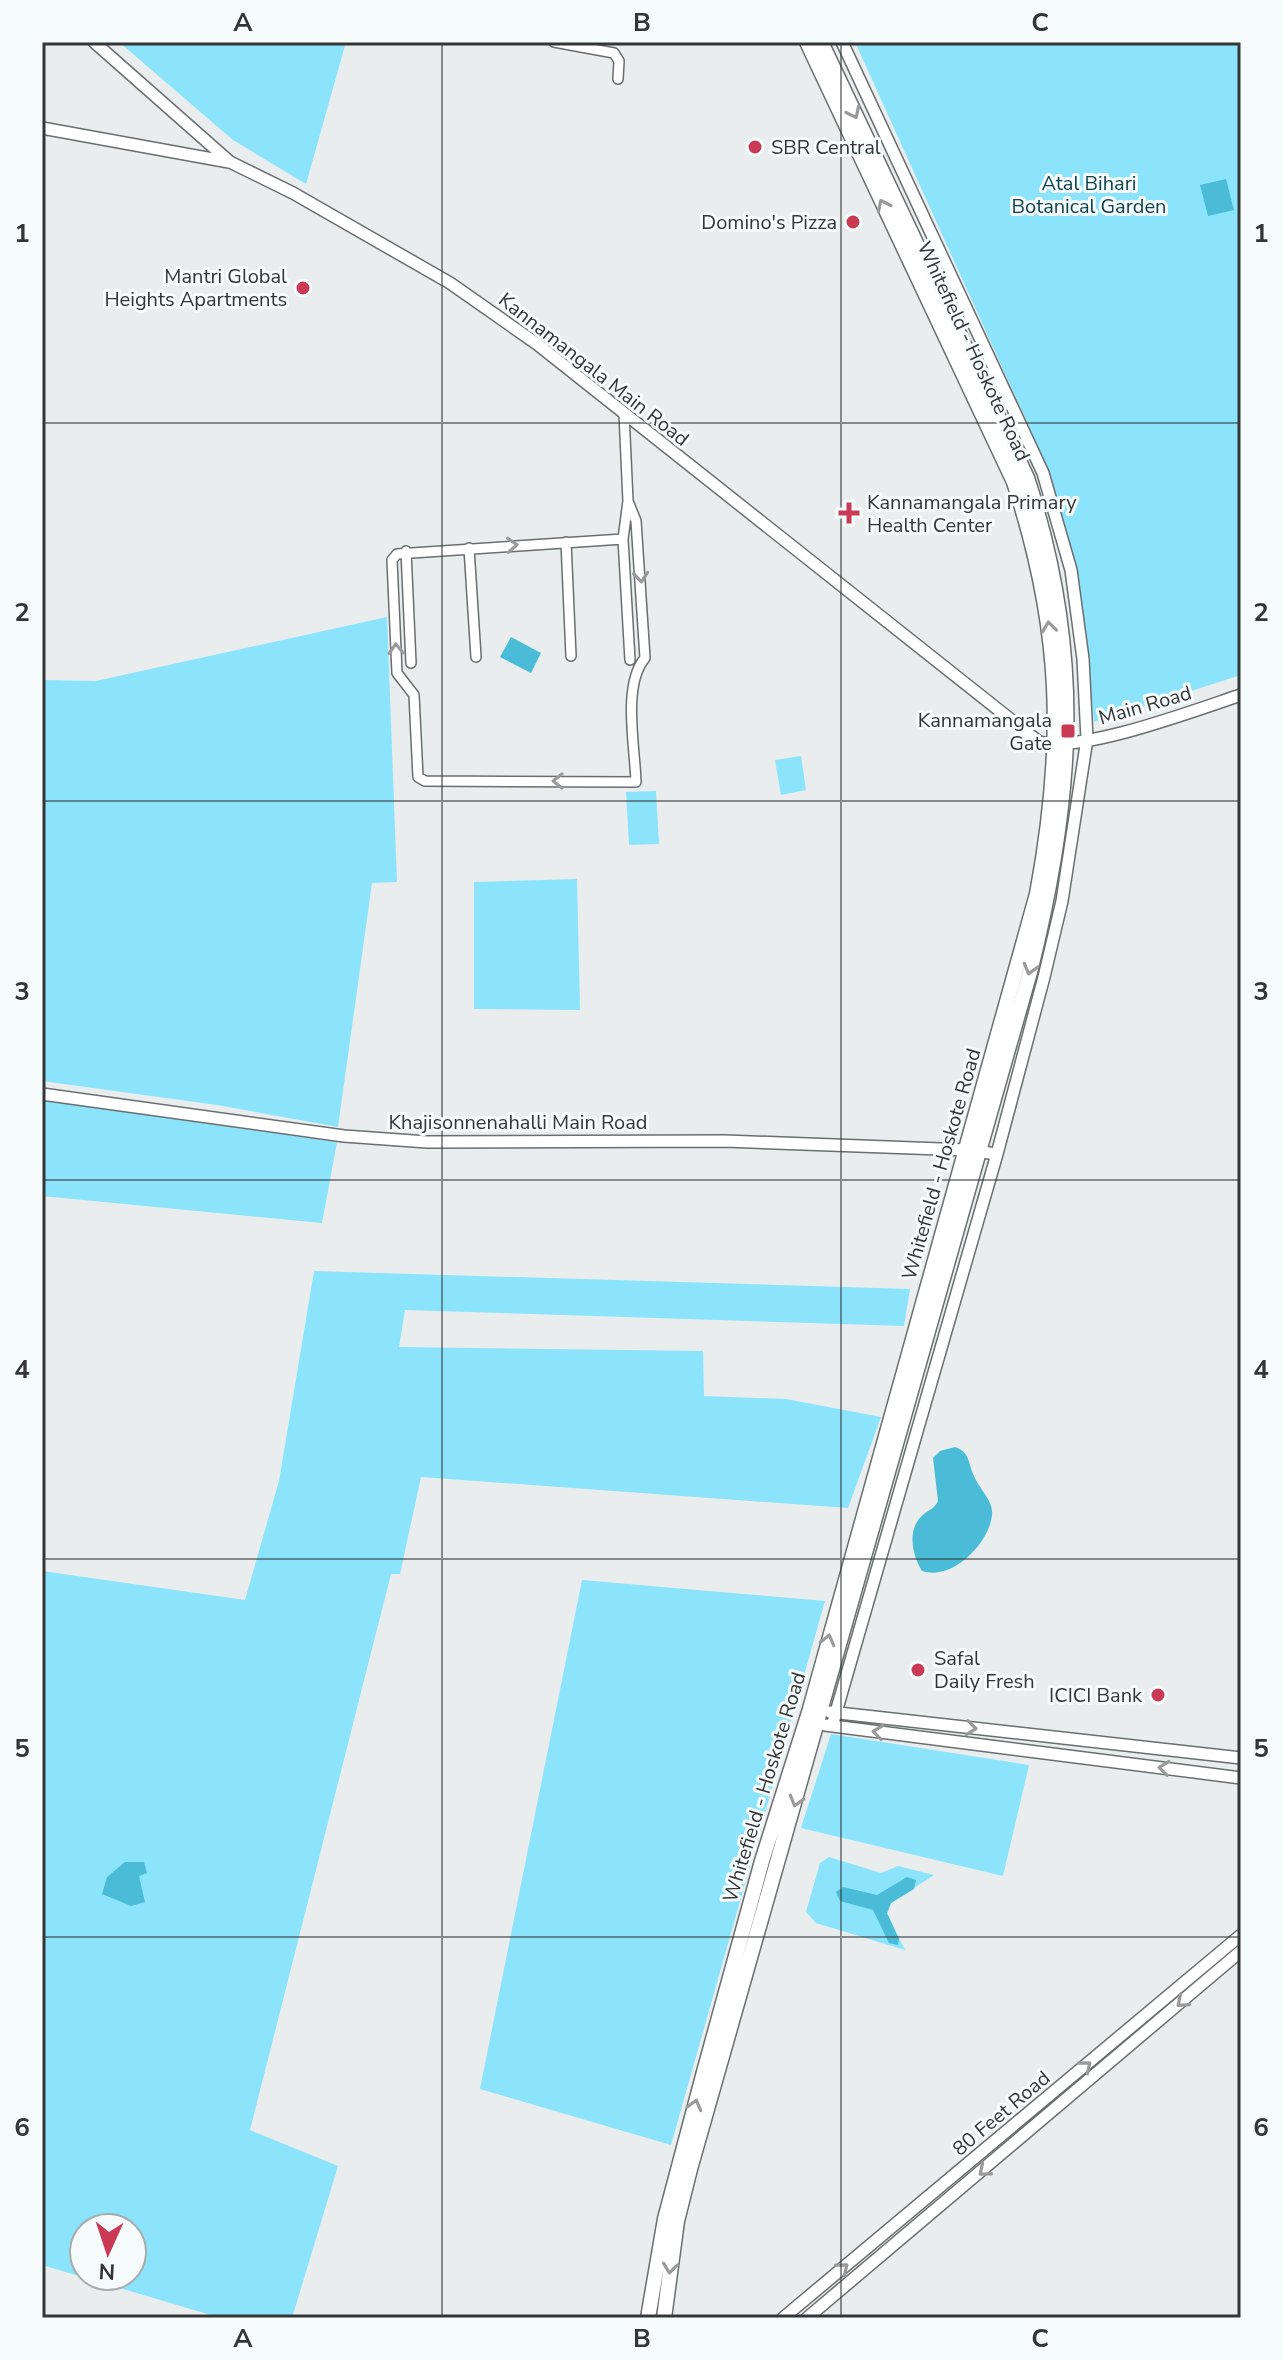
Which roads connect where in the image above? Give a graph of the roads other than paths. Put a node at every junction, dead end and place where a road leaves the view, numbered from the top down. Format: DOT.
graph roads {
  1 [pos="94,42"];
  2 [pos="554,42"];
  3 [pos="807,42"];
  4 [pos="821,42"];
  5 [pos="842,42"];
  6 [pos="614,48"];
  7 [pos="618,79"];
  8 [pos="42,128"];
  9 [pos="230,162"];
  10 [pos="624,414"];
  11 [pos="628,501"];
  12 [pos="623,539"];
  13 [pos="566,542"];
  14 [pos="469,548"];
  15 [pos="406,551"];
  16 [pos="571,656"];
  17 [pos="476,657"];
  18 [pos="630,660"];
  19 [pos="411,663"];
  20 [pos="1241,695"];
  21 [pos="1087,739"];
  22 [pos="1062,744"];
  23 [pos="42,1094"];
  24 [pos="973,1151"];
  25 [pos="997,1154"];
  26 [pos="820,1718"];
  27 [pos="915,1722"];
  28 [pos="914,1737"];
  29 [pos="1241,1758"];
  30 [pos="1241,1778"];
  31 [pos="1241,1935"];
  32 [pos="1241,1951"];
  33 [pos="648,2318"];
  34 [pos="664,2318"];
  35 [pos="783,2318"];
  36 [pos="807,2318"];
  1 -- 9 [label="street, Kannamangala Main Road"];
  2 -- 6 [label="street"];
  22 -- 3 [label="main road, Whitefield - Hoskote Road, one-way"];
  4 -- 22 [label="main road, Whitefield - Hoskote Road, one-way"];
  5 -- 21 [label="street"];
  6 -- 7 [label="street"];
  8 -- 9 [label="street"];
  9 -- 10 [label="street, Kannamangala Main Road"];
  10 -- 11 [label="street"];
  10 -- 22 [label="street, Kannamangala Main Road"];
  11 -- 12 [label="street"];
  11 -- 15 [label="street, one-way"];
  12 -- 13 [label="street"];
  12 -- 18 [label="street"];
  14 -- 13 [label="street, one-way"];
  13 -- 16 [label="street"];
  14 -- 15 [label="street"];
  14 -- 17 [label="street"];
  15 -- 19 [label="street"];
  20 -- 21 [label="street, Main Road"];
  21 -- 22 [label="street, Main Road"];
  21 -- 25 [label="street"];
  22 -- 24 [label="main road, Whitefield - Hoskote Road"];
  23 -- 24 [label="street, Khajisonnenahalli Main Road"];
  24 -- 25 [label="street, Khajisonnenahalli Main Road"];
  24 -- 26 [label="main road, Whitefield - Hoskote Road"];
  25 -- 26 [label="street"];
  26 -- 27 [label="street"];
  28 -- 26 [label="street, one-way"];
  33 -- 26 [label="main road, Whitefield - Hoskote Road, one-way"];
  26 -- 34 [label="main road, Whitefield - Hoskote Road, one-way"];
  27 -- 28 [label="street"];
  27 -- 29 [label="street, one-way"];
  30 -- 28 [label="street, one-way"];
  35 -- 31 [label="street, 80 Feet Road, one-way"];
  32 -- 36 [label="street, 80 Feet Road, one-way"];
}
